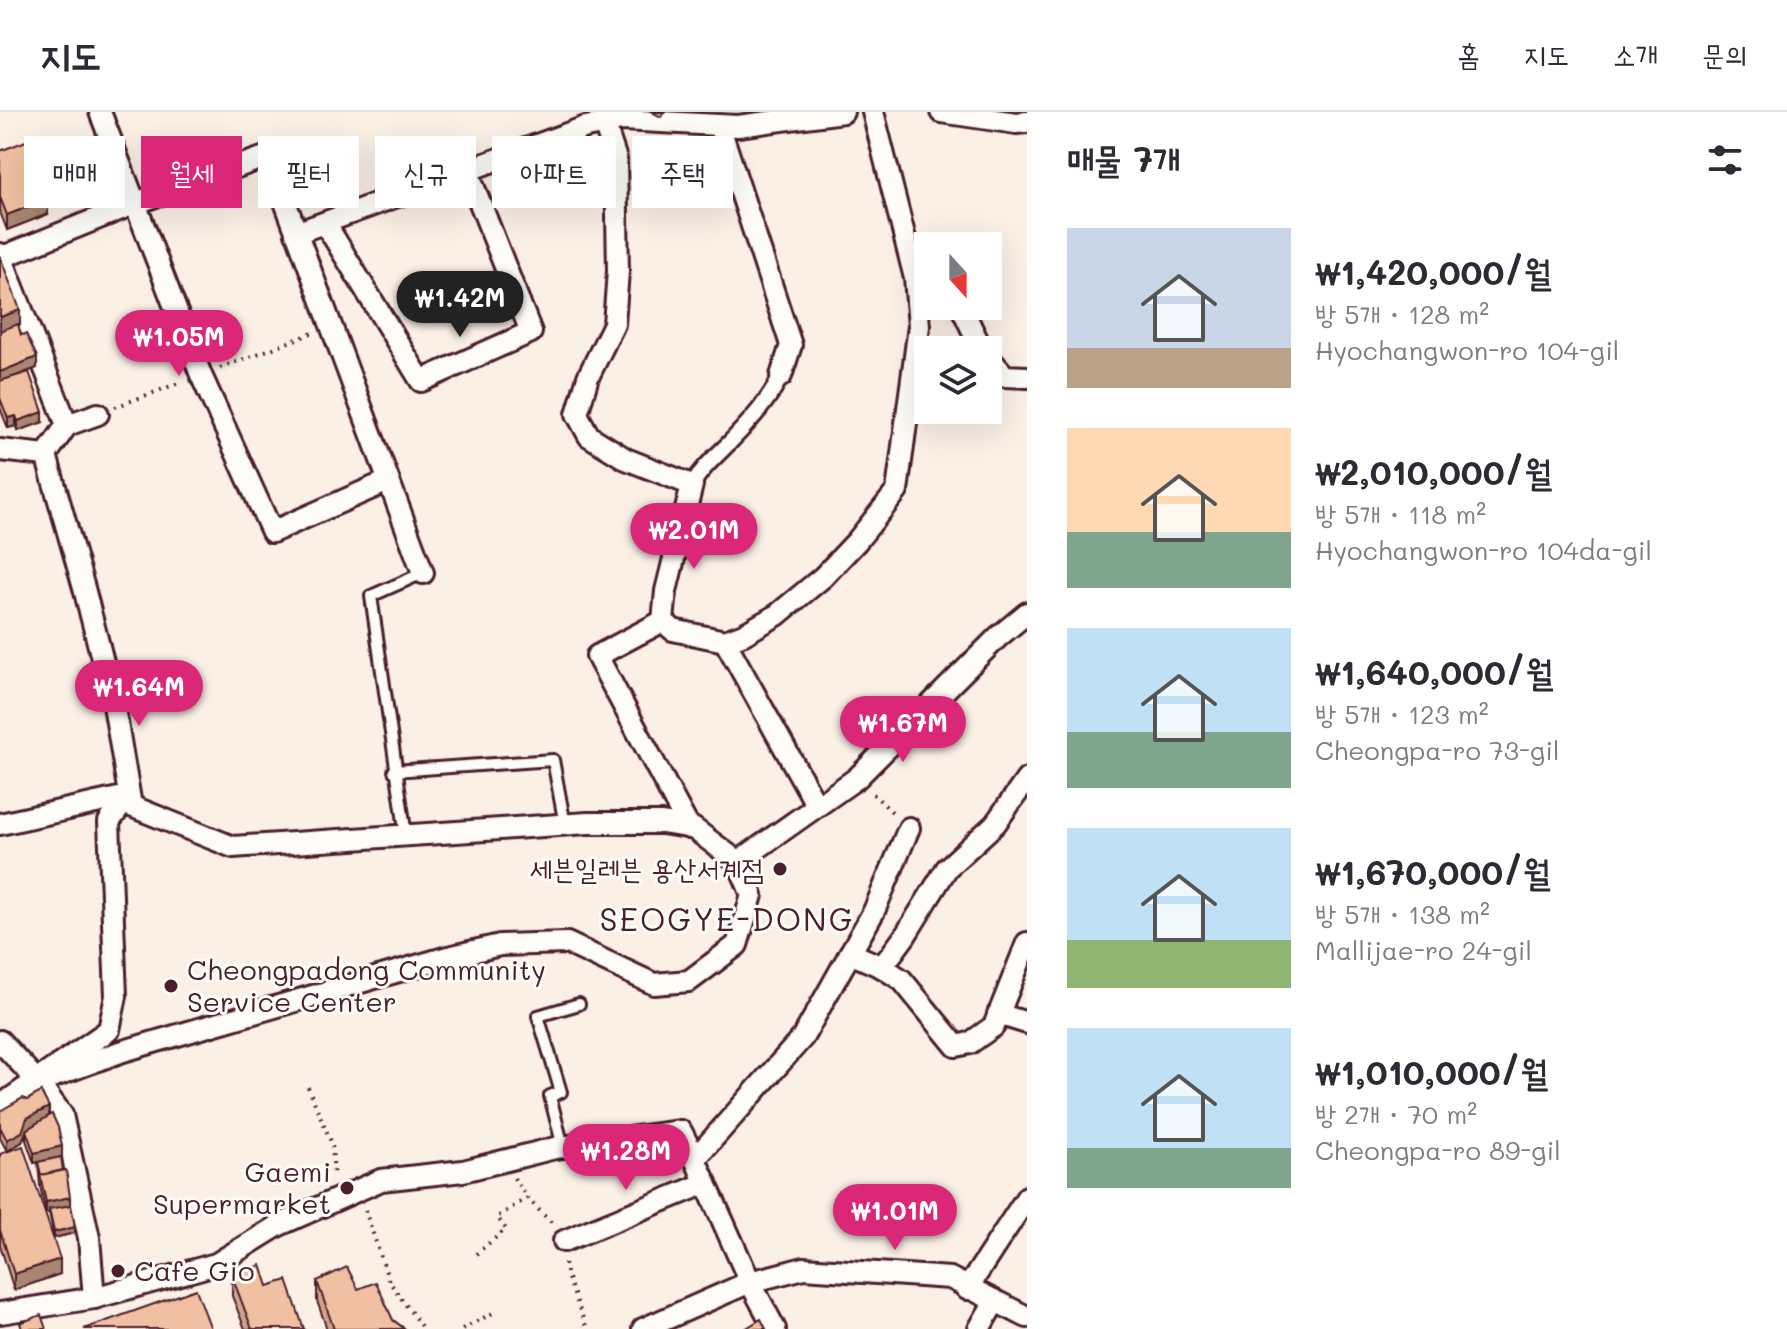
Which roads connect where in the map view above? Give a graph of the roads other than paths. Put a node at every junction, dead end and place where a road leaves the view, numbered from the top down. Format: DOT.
graph roads {
  1 [pos="100,112"];
  2 [pos="843,112"];
  3 [pos="873,112"];
  4 [pos="941,112"];
  5 [pos="591,121"];
  6 [pos="1027,122"];
  7 [pos="719,125"];
  8 [pos="476,166"];
  9 [pos="476,193"];
  10 [pos="136,203"];
  11 [pos="375,204"];
  12 [pos="325,223"];
  13 [pos="296,233"];
  14 [pos="914,253"];
  15 [pos="1,256"];
  16 [pos="919,320"];
  17 [pos="1002,373"];
  18 [pos="781,376"];
  19 [pos="1027,377"];
  20 [pos="98,414"];
  21 [pos="67,425"];
  22 [pos="0,450"];
  23 [pos="46,455"];
  24 [pos="388,481"];
  25 [pos="692,485"];
  26 [pos="423,573"];
  27 [pos="1027,613"];
  28 [pos="663,621"];
  29 [pos="725,641"];
  30 [pos="394,771"];
  31 [pos="1027,779"];
  32 [pos="128,796"];
  33 [pos="817,806"];
  34 [pos="0,824"];
  35 [pos="565,825"];
  36 [pos="689,828"];
  37 [pos="909,828"];
  38 [pos="406,836"];
  39 [pos="738,862"];
  40 [pos="1026,948"];
  41 [pos="850,953"];
  42 [pos="882,967"];
  43 [pos="579,1004"];
  44 [pos="998,1014"];
  45 [pos="1027,1023"];
  46 [pos="0,1041"];
  47 [pos="38,1082"];
  48 [pos="0,1106"];
  49 [pos="563,1147"];
  50 [pos="695,1159"];
  51 [pos="706,1183"];
  52 [pos="1027,1197"];
  53 [pos="564,1241"];
  54 [pos="750,1282"];
  55 [pos="967,1289"];
  56 [pos="94,1298"];
  57 [pos="995,1301"];
  58 [pos="0,1313"];
  59 [pos="1027,1317"];
  60 [pos="643,1329"];
  61 [pos="775,1329"];
  62 [pos="979,1329"];
  1 -- 10 [label="street"];
  2 -- 7 [label="street"];
  3 -- 14 [label="street"];
  4 -- 6 [label="street"];
  5 -- 7 [label="street"];
  5 -- 8 [label="street"];
  5 -- 25 [label="street"];
  7 -- 18 [label="street"];
  9 -- 12 [label="street"];
  10 -- 13 [label="street"];
  10 -- 15 [label="street"];
  10 -- 24 [label="street"];
  11 -- 12 [label="street"];
  12 -- 13 [label="street"];
  13 -- 24 [label="street"];
  15 -- 21 [label="street"];
  16 -- 29 [label="street"];
  17 -- 19 [label="street"];
  18 -- 25 [label="street"];
  20 -- 21 [label="street"];
  21 -- 23 [label="street"];
  22 -- 23 [label="street"];
  23 -- 32 [label="street"];
  24 -- 26 [label="street"];
  25 -- 28 [label="street"];
  26 -- 30 [label="lane"];
  27 -- 33 [label="street"];
  28 -- 29 [label="street"];
  28 -- 36 [label="street"];
  29 -- 33 [label="street"];
  30 -- 35 [label="lane"];
  30 -- 38 [label="lane"];
  31 -- 42 [label="street"];
  32 -- 34 [label="street"];
  32 -- 38 [label="street"];
  32 -- 47 [label="street"];
  33 -- 39 [label="street"];
  35 -- 36 [label="street"];
  35 -- 38 [label="street"];
  36 -- 39 [label="street"];
  37 -- 41 [label="street"];
  39 -- 47 [label="street"];
  40 -- 44 [label="street"];
  41 -- 42 [label="street"];
  41 -- 50 [label="street"];
  42 -- 44 [label="street"];
  43 -- 49 [label="lane"];
  44 -- 45 [label="street"];
  46 -- 47 [label="street"];
  47 -- 48 [label="street"];
  47 -- 56 [label="street"];
  49 -- 50 [label="street"];
  49 -- 56 [label="street"];
  50 -- 51 [label="street"];
  51 -- 53 [label="street"];
  51 -- 54 [label="street"];
  52 -- 55 [label="street"];
  54 -- 55 [label="street"];
  54 -- 60 [label="street"];
  54 -- 61 [label="street"];
  55 -- 57 [label="street"];
  56 -- 58 [label="street"];
  57 -- 59 [label="street"];
  57 -- 62 [label="street"];
}
